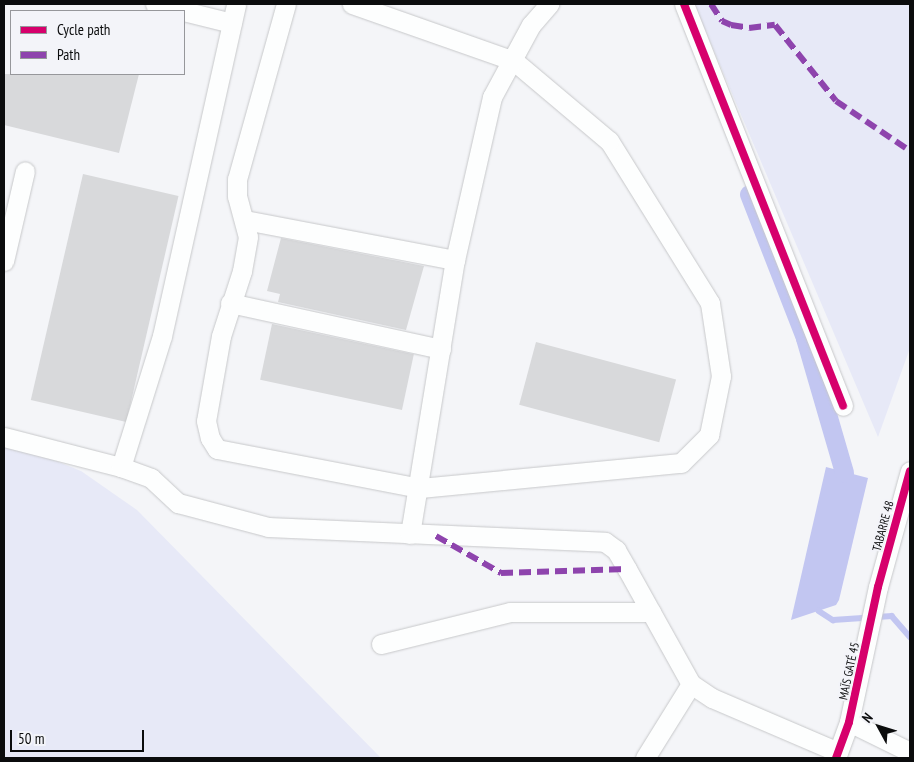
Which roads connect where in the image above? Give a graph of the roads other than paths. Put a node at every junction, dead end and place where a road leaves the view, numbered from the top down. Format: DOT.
graph roads {
  1 [pos="155,4"];
  2 [pos="236,4"];
  3 [pos="286,4"];
  4 [pos="352,4"];
  5 [pos="549,4"];
  6 [pos="684,4"];
  7 [pos="206,10"];
  8 [pos="232,23"];
  9 [pos="514,61"];
  10 [pos="25,171"];
  11 [pos="245,220"];
  12 [pos="455,260"];
  13 [pos="4,261"];
  14 [pos="230,303"];
  15 [pos="441,350"];
  16 [pos="844,406"];
  17 [pos="4,437"];
  18 [pos="122,467"];
  19 [pos="910,471"];
  20 [pos="420,488"];
  21 [pos="410,534"];
  22 [pos="878,587"];
  23 [pos="650,612"];
  24 [pos="381,644"];
  25 [pos="691,684"];
  26 [pos="849,722"];
  27 [pos="910,752"];
  28 [pos="837,755"];
  29 [pos="645,758"];
  1 -- 7 [label="street"];
  2 -- 8 [label="street"];
  3 -- 11 [label="street"];
  4 -- 9 [label="street"];
  5 -- 9 [label="street"];
  6 -- 16 [label="street"];
  7 -- 8 [label="street"];
  8 -- 18 [label="street"];
  9 -- 12 [label="street"];
  9 -- 20 [label="street"];
  10 -- 13 [label="street"];
  11 -- 12 [label="street"];
  11 -- 14 [label="street"];
  12 -- 15 [label="street"];
  14 -- 15 [label="street"];
  14 -- 20 [label="street"];
  15 -- 20 [label="street"];
  17 -- 18 [label="street"];
  18 -- 21 [label="street"];
  19 -- 22 [label="street, TABARRE 48"];
  20 -- 21 [label="street"];
  21 -- 23 [label="street"];
  22 -- 26 [label="street, MAÏS GATÉ 45"];
  23 -- 24 [label="street"];
  23 -- 25 [label="street"];
  25 -- 28 [label="street"];
  25 -- 29 [label="street"];
  26 -- 27 [label="street"];
  26 -- 28 [label="street, MAÏS GATÉ 45"];
}
